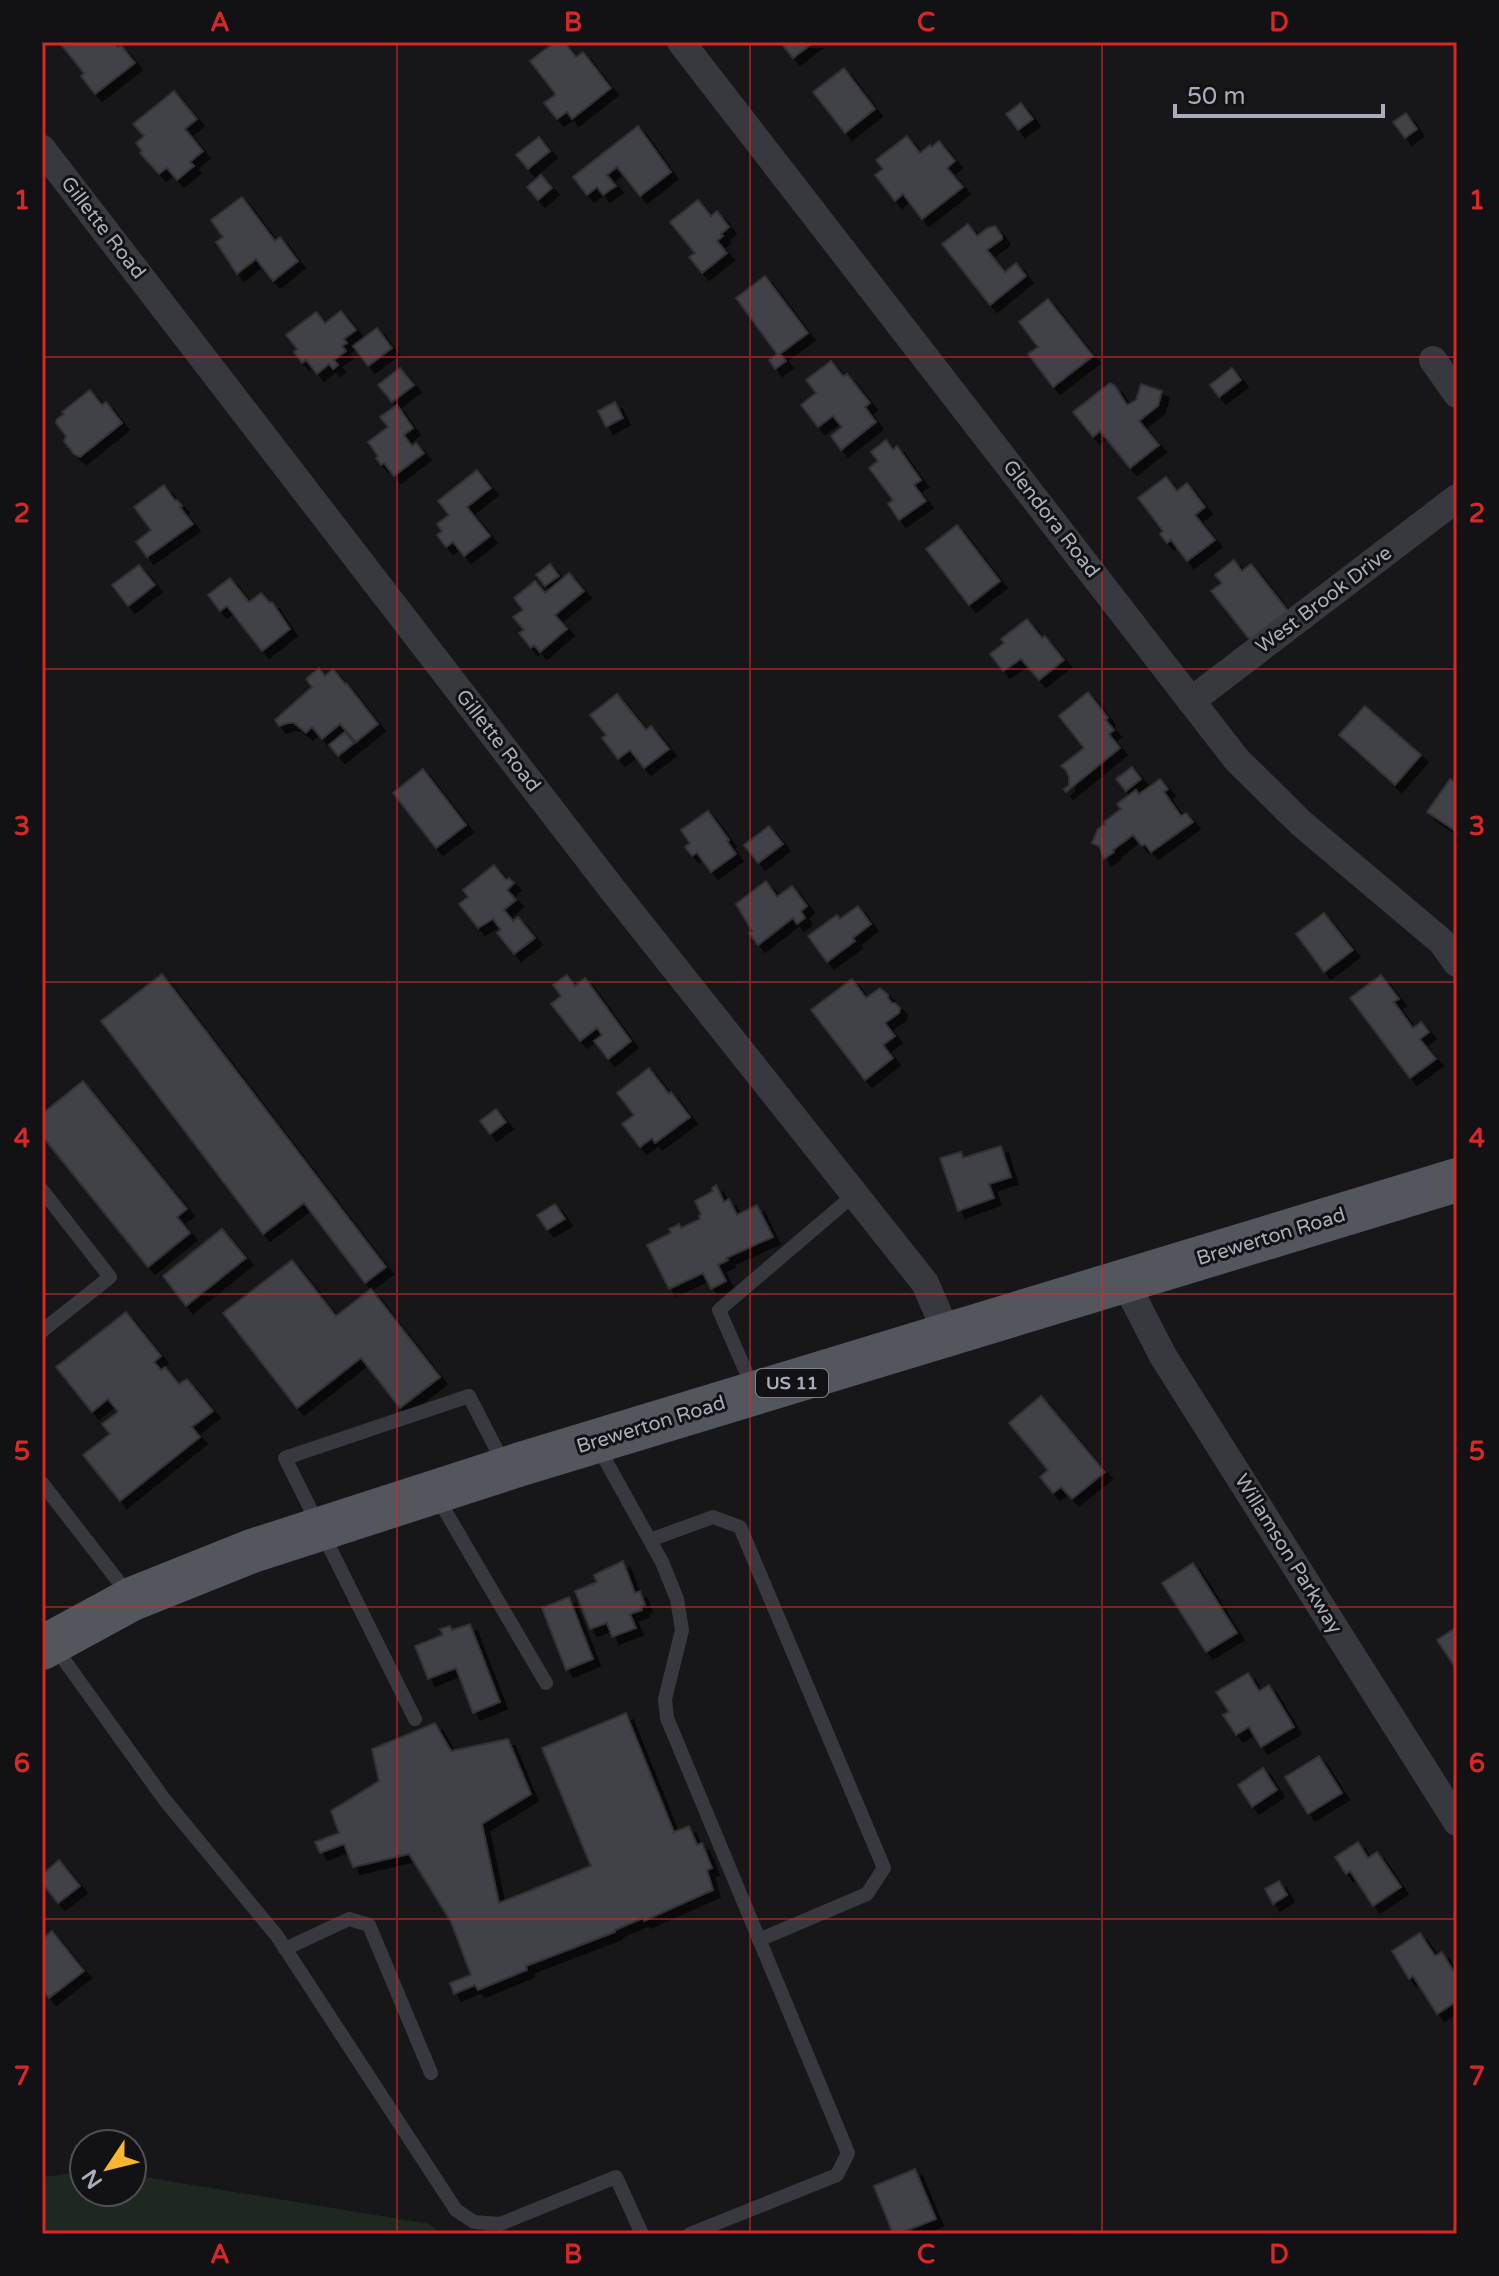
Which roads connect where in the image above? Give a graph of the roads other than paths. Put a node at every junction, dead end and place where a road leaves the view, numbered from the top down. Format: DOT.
graph roads {
  1 [pos="681,42"];
  2 [pos="42,149"];
  3 [pos="1433,360"];
  4 [pos="1457,394"];
  5 [pos="1457,498"];
  6 [pos="1191,701"];
  7 [pos="1457,963"];
  8 [pos="1457,1180"];
  9 [pos="42,1190"];
  10 [pos="855,1194"];
  11 [pos="48,1210"];
  12 [pos="1125,1282"];
  13 [pos="42,1331"];
  14 [pos="948,1336"];
  15 [pos="755,1394"];
  16 [pos="595,1442"];
  17 [pos="506,1469"];
  18 [pos="42,1483"];
  19 [pos="435,1492"];
  20 [pos="321,1529"];
  21 [pos="650,1540"];
  22 [pos="132,1599"];
  23 [pos="47,1645"];
  24 [pos="546,1683"];
  25 [pos="415,1719"];
  26 [pos="1457,1822"];
  27 [pos="759,1940"];
  28 [pos="285,1949"];
  29 [pos="431,2073"];
  30 [pos="642,2234"];
  31 [pos="690,2234"];
  1 -- 6 [label="street, Glendora Road"];
  2 -- 10 [label="street, Gillette Road"];
  3 -- 4 [label="street"];
  5 -- 6 [label="street, West Brook Drive"];
  6 -- 7 [label="street, Glendora Road"];
  8 -- 12 [label="main road, Brewerton Road / US 11"];
  9 -- 11 [label="lane"];
  10 -- 14 [label="street, Gillette Road"];
  10 -- 15 [label="lane"];
  11 -- 13 [label="lane"];
  12 -- 14 [label="main road, Brewerton Road / US 11"];
  12 -- 26 [label="street, Willamson Parkway"];
  14 -- 15 [label="main road, Brewerton Road / US 11"];
  15 -- 16 [label="main road, Brewerton Road / US 11"];
  16 -- 17 [label="main road, Brewerton Road / US 11"];
  16 -- 21 [label="lane"];
  17 -- 19 [label="main road, Brewerton Road / US 11"];
  17 -- 20 [label="lane"];
  18 -- 22 [label="lane"];
  19 -- 20 [label="main road, Brewerton Road / US 11"];
  19 -- 24 [label="lane"];
  20 -- 22 [label="main road, Brewerton Road / US 11"];
  20 -- 25 [label="lane"];
  21 -- 27 [label="lane"];
  21 -- 27 [label="lane"];
  22 -- 23 [label="main road, Brewerton Road / US 11"];
  23 -- 28 [label="lane"];
  27 -- 31 [label="lane"];
  28 -- 29 [label="lane"];
  28 -- 30 [label="lane"];
}
